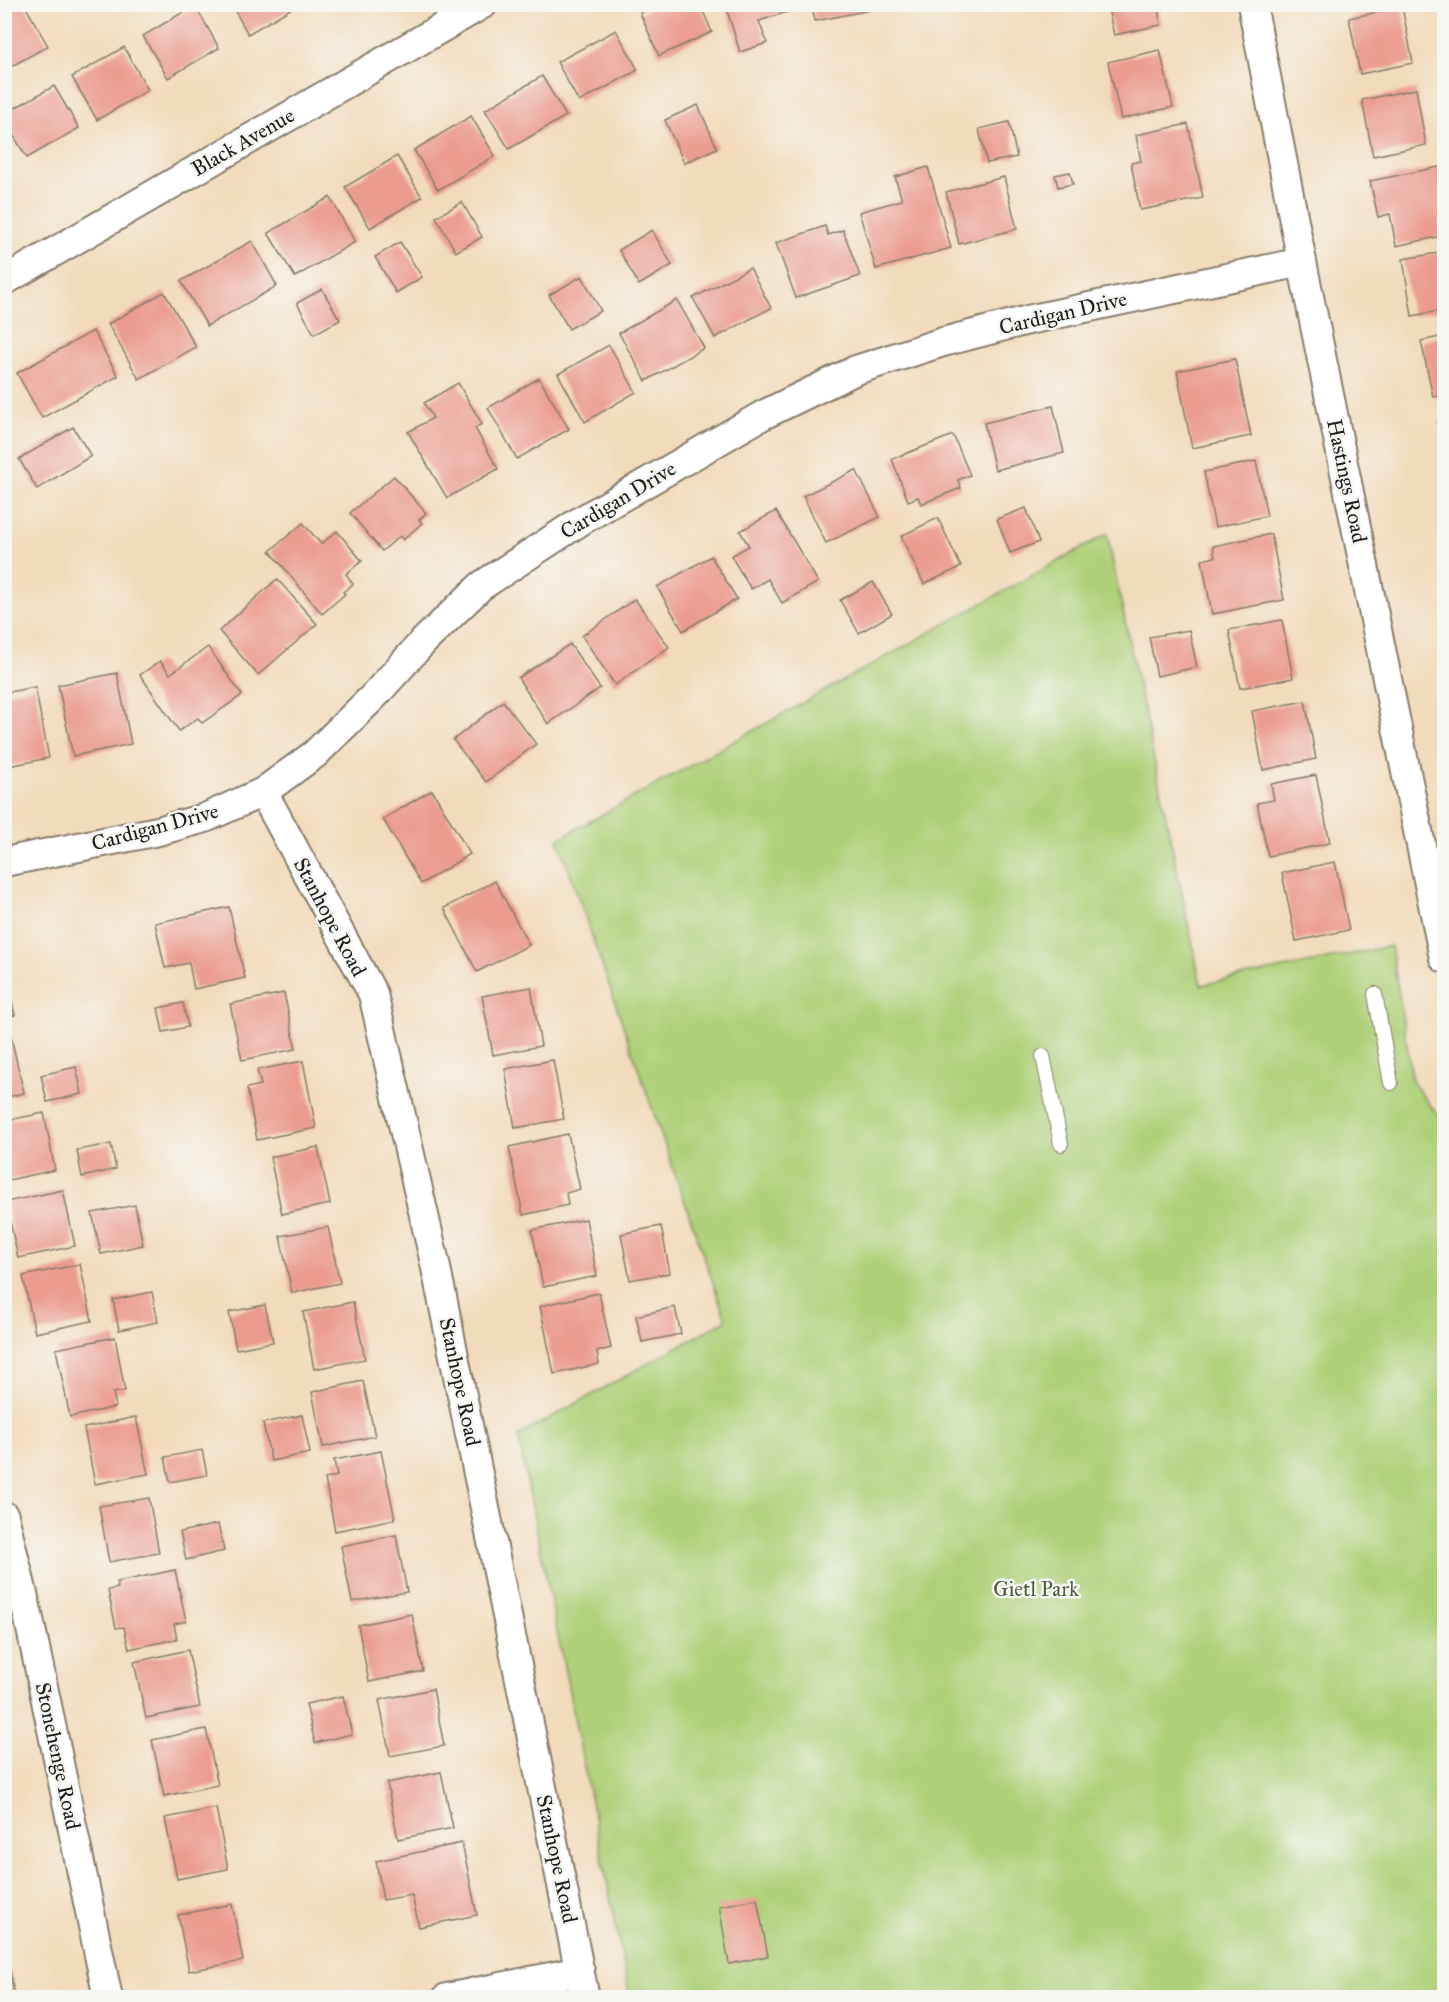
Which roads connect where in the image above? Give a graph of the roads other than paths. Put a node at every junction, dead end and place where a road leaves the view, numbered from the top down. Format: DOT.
graph roads {
  1 [pos="483,4"];
  2 [pos="1252,4"];
  3 [pos="1302,262"];
  4 [pos="4,281"];
  5 [pos="263,792"];
  6 [pos="4,862"];
  7 [pos="1444,958"];
  8 [pos="1374,994"];
  9 [pos="1043,1056"];
  10 [pos="1391,1083"];
  11 [pos="1061,1144"];
  12 [pos="4,1516"];
  13 [pos="582,1984"];
  14 [pos="108,1998"];
  15 [pos="447,1998"];
  1 -- 4 [label="street, Black Avenue"];
  2 -- 3 [label="street, Hastings Road"];
  3 -- 5 [label="street, Cardigan Drive"];
  3 -- 7 [label="street, Hastings Road"];
  5 -- 6 [label="street, Cardigan Drive"];
  5 -- 13 [label="street, Stanhope Road"];
  8 -- 10 [label="lane"];
  9 -- 11 [label="lane"];
  12 -- 14 [label="street, Stonehenge Road"];
  13 -- 15 [label="street"];
}
